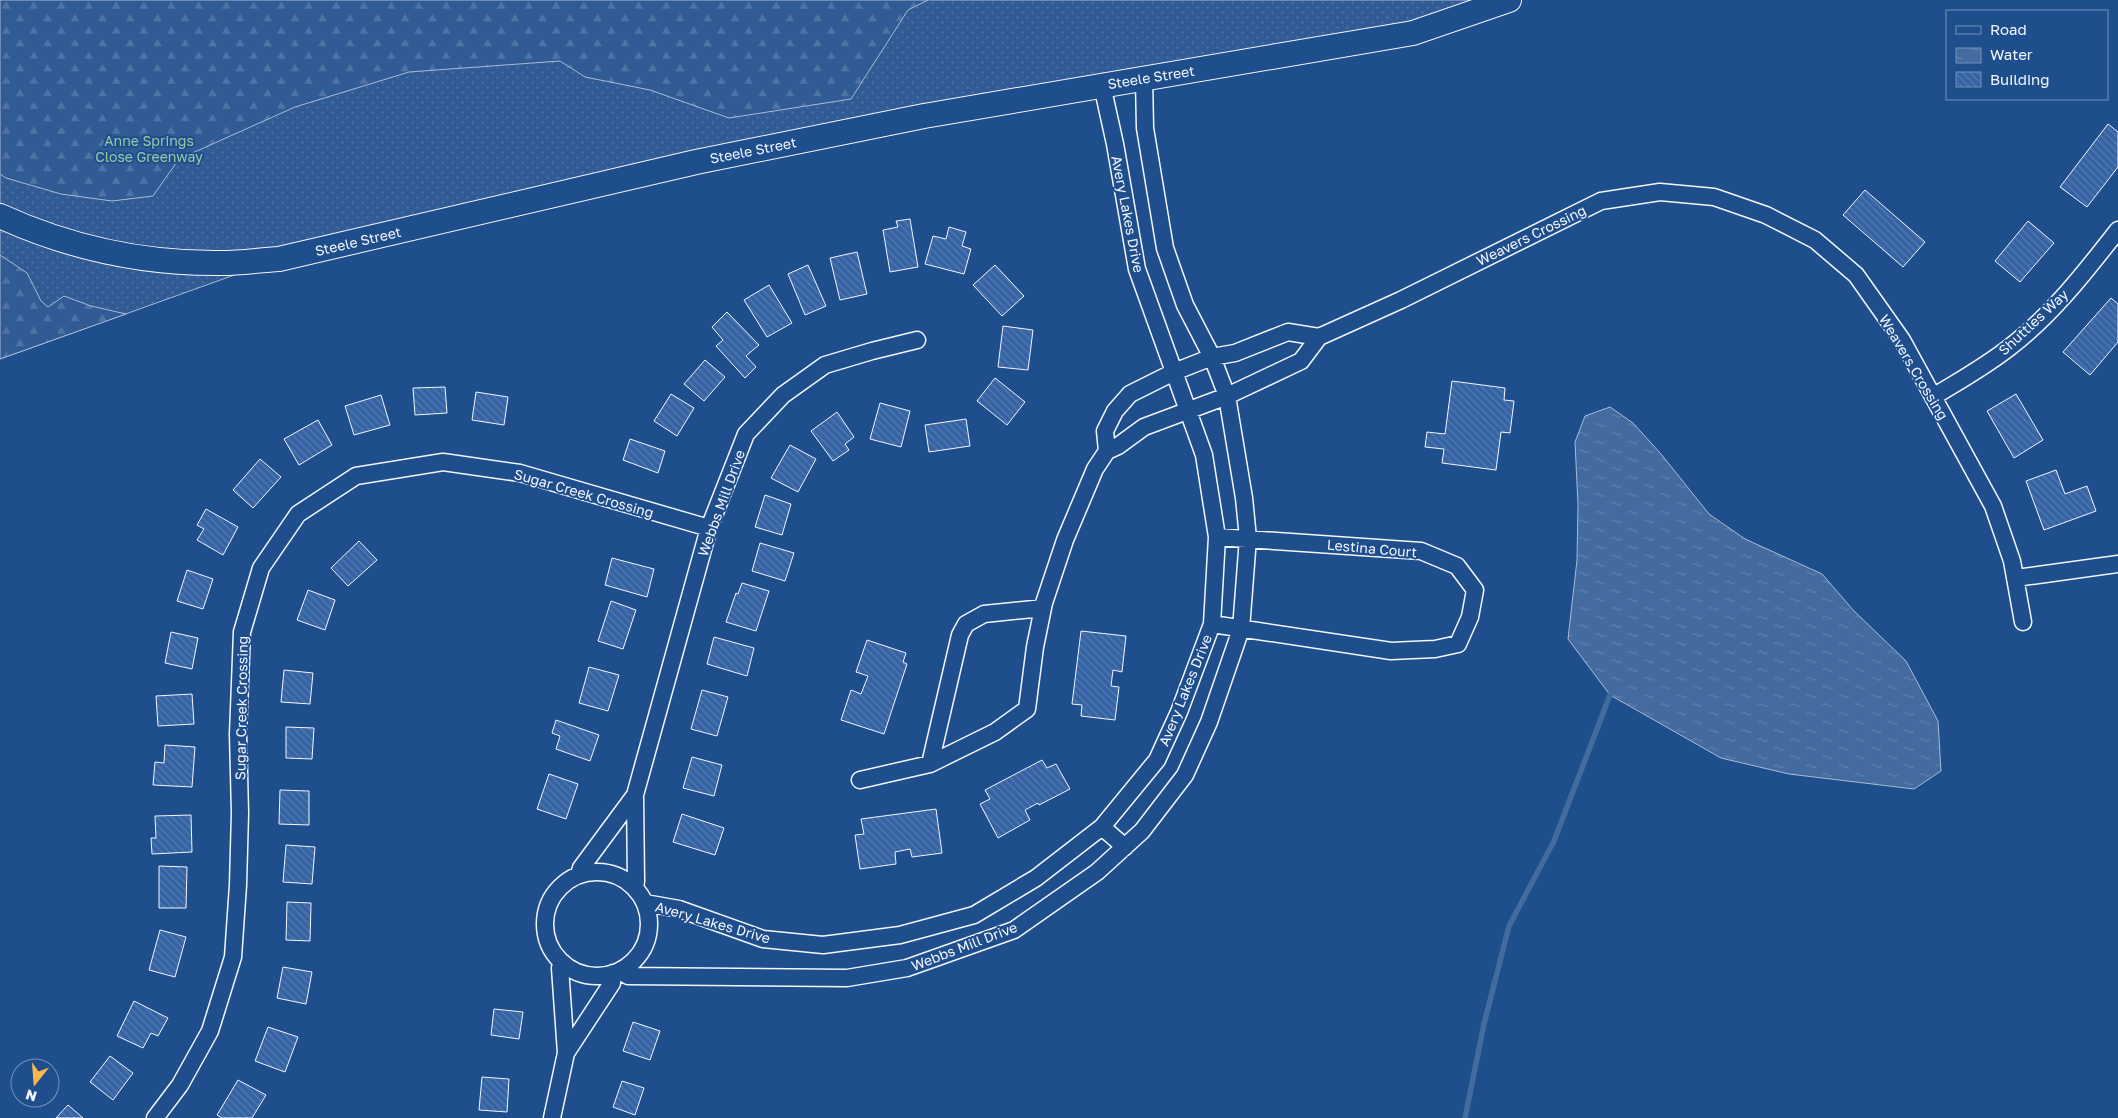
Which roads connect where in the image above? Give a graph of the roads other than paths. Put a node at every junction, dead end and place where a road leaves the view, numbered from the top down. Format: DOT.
graph roads {
  1 [pos="1509,0"];
  2 [pos="1144,78"];
  3 [pos="1102,85"];
  4 [pos="0,216"];
  5 [pos="2118,230"];
  6 [pos="1319,337"];
  7 [pos="917,340"];
  8 [pos="1212,357"];
  9 [pos="1174,372"];
  10 [pos="1227,396"];
  11 [pos="1933,397"];
  12 [pos="1188,409"];
  13 [pos="1107,451"];
  14 [pos="709,528"];
  15 [pos="1217,536"];
  16 [pos="1248,538"];
  17 [pos="2118,564"];
  18 [pos="2016,578"];
  19 [pos="1043,608"];
  20 [pos="2023,622"];
  21 [pos="1212,624"];
  22 [pos="1241,630"];
  23 [pos="930,764"];
  24 [pos="860,780"];
  25 [pos="635,795"];
  26 [pos="1102,827"];
  27 [pos="1125,847"];
  28 [pos="579,874"];
  29 [pos="634,888"];
  30 [pos="645,903"];
  31 [pos="562,962"];
  32 [pos="616,972"];
  33 [pos="566,1053"];
  34 [pos="156,1118"];
  35 [pos="552,1118"];
  1 -- 2 [label="street, Steele Street"];
  2 -- 3 [label="street, Steele Street"];
  2 -- 8 [label="street"];
  3 -- 4 [label="street, Steele Street"];
  3 -- 9 [label="street, Avery Lakes Drive"];
  5 -- 11 [label="street, Shuttles Way"];
  6 -- 8 [label="street"];
  6 -- 10 [label="street, Weavers Crossing"];
  6 -- 11 [label="street, Weavers Crossing"];
  7 -- 14 [label="street, Webbs Mill Drive"];
  8 -- 9 [label="street"];
  8 -- 10 [label="street"];
  9 -- 12 [label="street, Avery Lakes Drive"];
  9 -- 13 [label="street"];
  10 -- 12 [label="street, Weavers Crossing"];
  10 -- 16 [label="street"];
  11 -- 18 [label="street, Weavers Crossing"];
  12 -- 13 [label="street, Weavers Crossing"];
  12 -- 15 [label="street, Avery Lakes Drive"];
  13 -- 19 [label="street"];
  14 -- 25 [label="street, Webbs Mill Drive"];
  14 -- 34 [label="street, Sugar Creek Crossing"];
  15 -- 16 [label="street"];
  15 -- 21 [label="street, Avery Lakes Drive"];
  16 -- 22 [label="street"];
  16 -- 22 [label="street, Lestina Court"];
  17 -- 18 [label="street"];
  18 -- 20 [label="street, Weavers Crossing"];
  19 -- 23 [label="street"];
  19 -- 23 [label="street"];
  21 -- 22 [label="street"];
  21 -- 26 [label="street, Avery Lakes Drive"];
  22 -- 27 [label="street, Webbs Mill Drive"];
  23 -- 24 [label="street"];
  25 -- 28 [label="street, Webbs Mill Drive"];
  25 -- 29 [label="street, Webbs Mill Drive"];
  26 -- 27 [label="street"];
  26 -- 30 [label="street, Avery Lakes Drive"];
  27 -- 32 [label="street, Webbs Mill Drive"];
  28 -- 29 [label="street"];
  28 -- 31 [label="street"];
  29 -- 30 [label="street"];
  30 -- 32 [label="street"];
  31 -- 32 [label="street"];
  31 -- 33 [label="street"];
  32 -- 33 [label="street"];
  33 -- 35 [label="street"];
}
